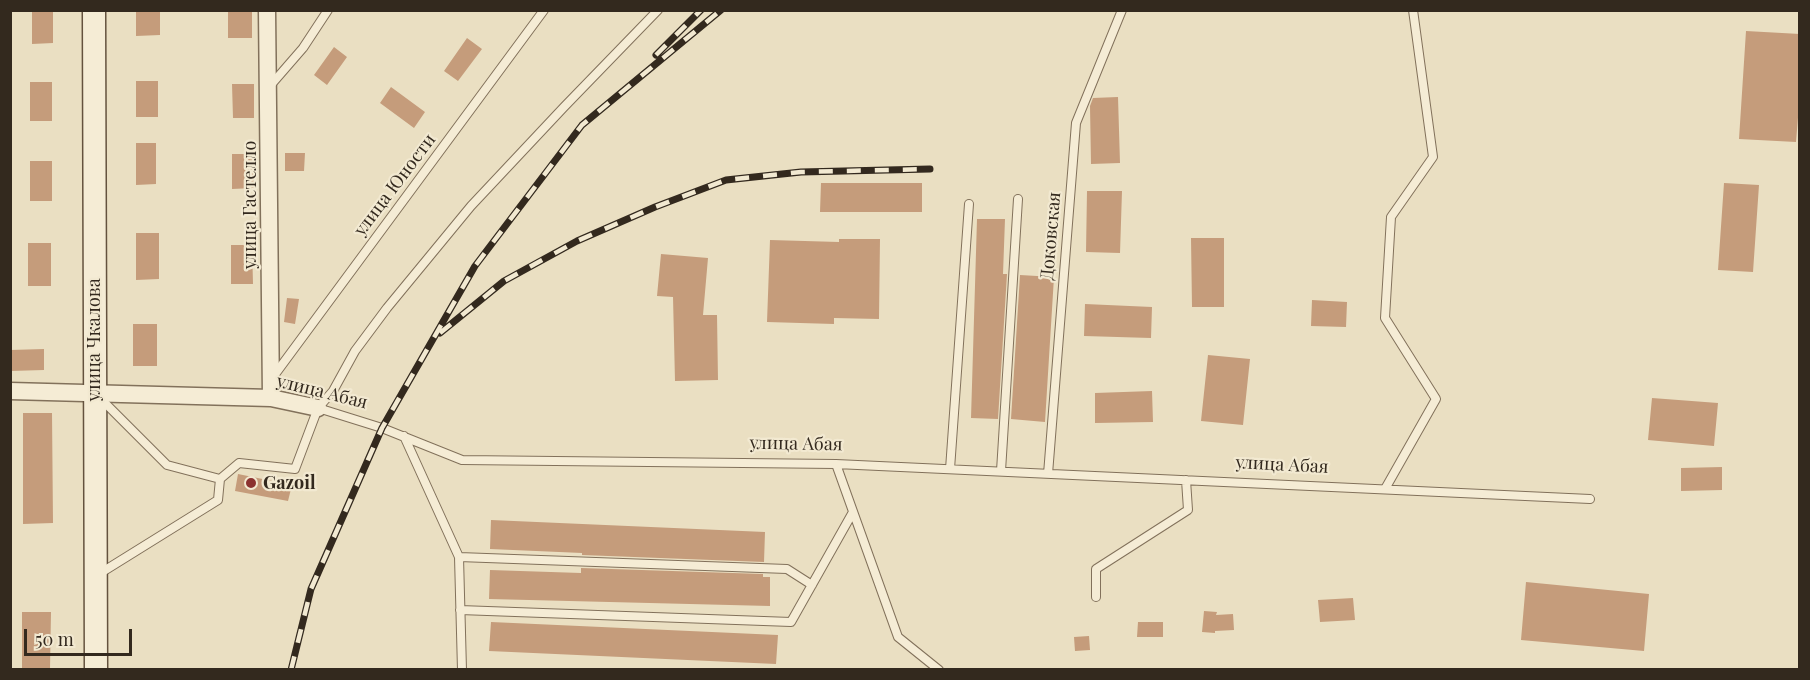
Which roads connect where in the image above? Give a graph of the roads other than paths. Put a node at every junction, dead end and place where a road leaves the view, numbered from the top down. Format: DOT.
graph roads {
  1 [pos="94,10"];
  2 [pos="267,10"];
  3 [pos="328,10"];
  4 [pos="544,10"];
  5 [pos="658,10"];
  6 [pos="1122,10"];
  7 [pos="1413,10"];
  8 [pos="268,88"];
  9 [pos="1018,199"];
  10 [pos="969,204"];
  11 [pos="271,379"];
  12 [pos="10,391"];
  13 [pos="94,392"];
  14 [pos="271,398"];
  15 [pos="318,408"];
  16 [pos="404,436"];
  17 [pos="836,464"];
  18 [pos="950,469"];
  19 [pos="1001,471"];
  20 [pos="1048,474"];
  21 [pos="220,480"];
  22 [pos="1186,480"];
  23 [pos="1385,489"];
  24 [pos="1590,499"];
  25 [pos="853,512"];
  26 [pos="459,557"];
  27 [pos="96,576"];
  28 [pos="812,585"];
  29 [pos="1096,597"];
  30 [pos="460,610"];
  31 [pos="96,669"];
  32 [pos="462,669"];
  33 [pos="939,669"];
  1 -- 13 [label="main road, улица Чкалова"];
  2 -- 8 [label="street, улица Гастелло"];
  3 -- 8 [label="lane"];
  4 -- 11 [label="lane, улица Юности"];
  5 -- 15 [label="lane"];
  6 -- 20 [label="lane, Доковская"];
  7 -- 23 [label="lane"];
  8 -- 11 [label="street, улица Гастелло"];
  9 -- 19 [label="lane"];
  10 -- 18 [label="lane"];
  11 -- 14 [label="street, улица Гастелло"];
  12 -- 13 [label="street, улица Абая"];
  13 -- 14 [label="street, улица Абая"];
  13 -- 21 [label="lane"];
  13 -- 27 [label="main road, улица Чкалова"];
  14 -- 15 [label="street, улица Абая"];
  15 -- 16 [label="lane, улица Абая"];
  15 -- 21 [label="lane"];
  16 -- 17 [label="lane, улица Абая"];
  16 -- 26 [label="lane"];
  17 -- 18 [label="lane, улица Абая"];
  17 -- 25 [label="lane"];
  18 -- 19 [label="lane, улица Абая"];
  19 -- 20 [label="lane, улица Абая"];
  20 -- 22 [label="lane, улица Абая"];
  21 -- 27 [label="lane"];
  22 -- 23 [label="lane, улица Абая"];
  22 -- 29 [label="lane"];
  23 -- 24 [label="lane, улица Абая"];
  25 -- 28 [label="lane"];
  25 -- 33 [label="lane"];
  26 -- 28 [label="lane"];
  26 -- 30 [label="lane"];
  27 -- 31 [label="main road, улица Чкалова"];
  28 -- 30 [label="lane"];
  30 -- 32 [label="lane"];
}
